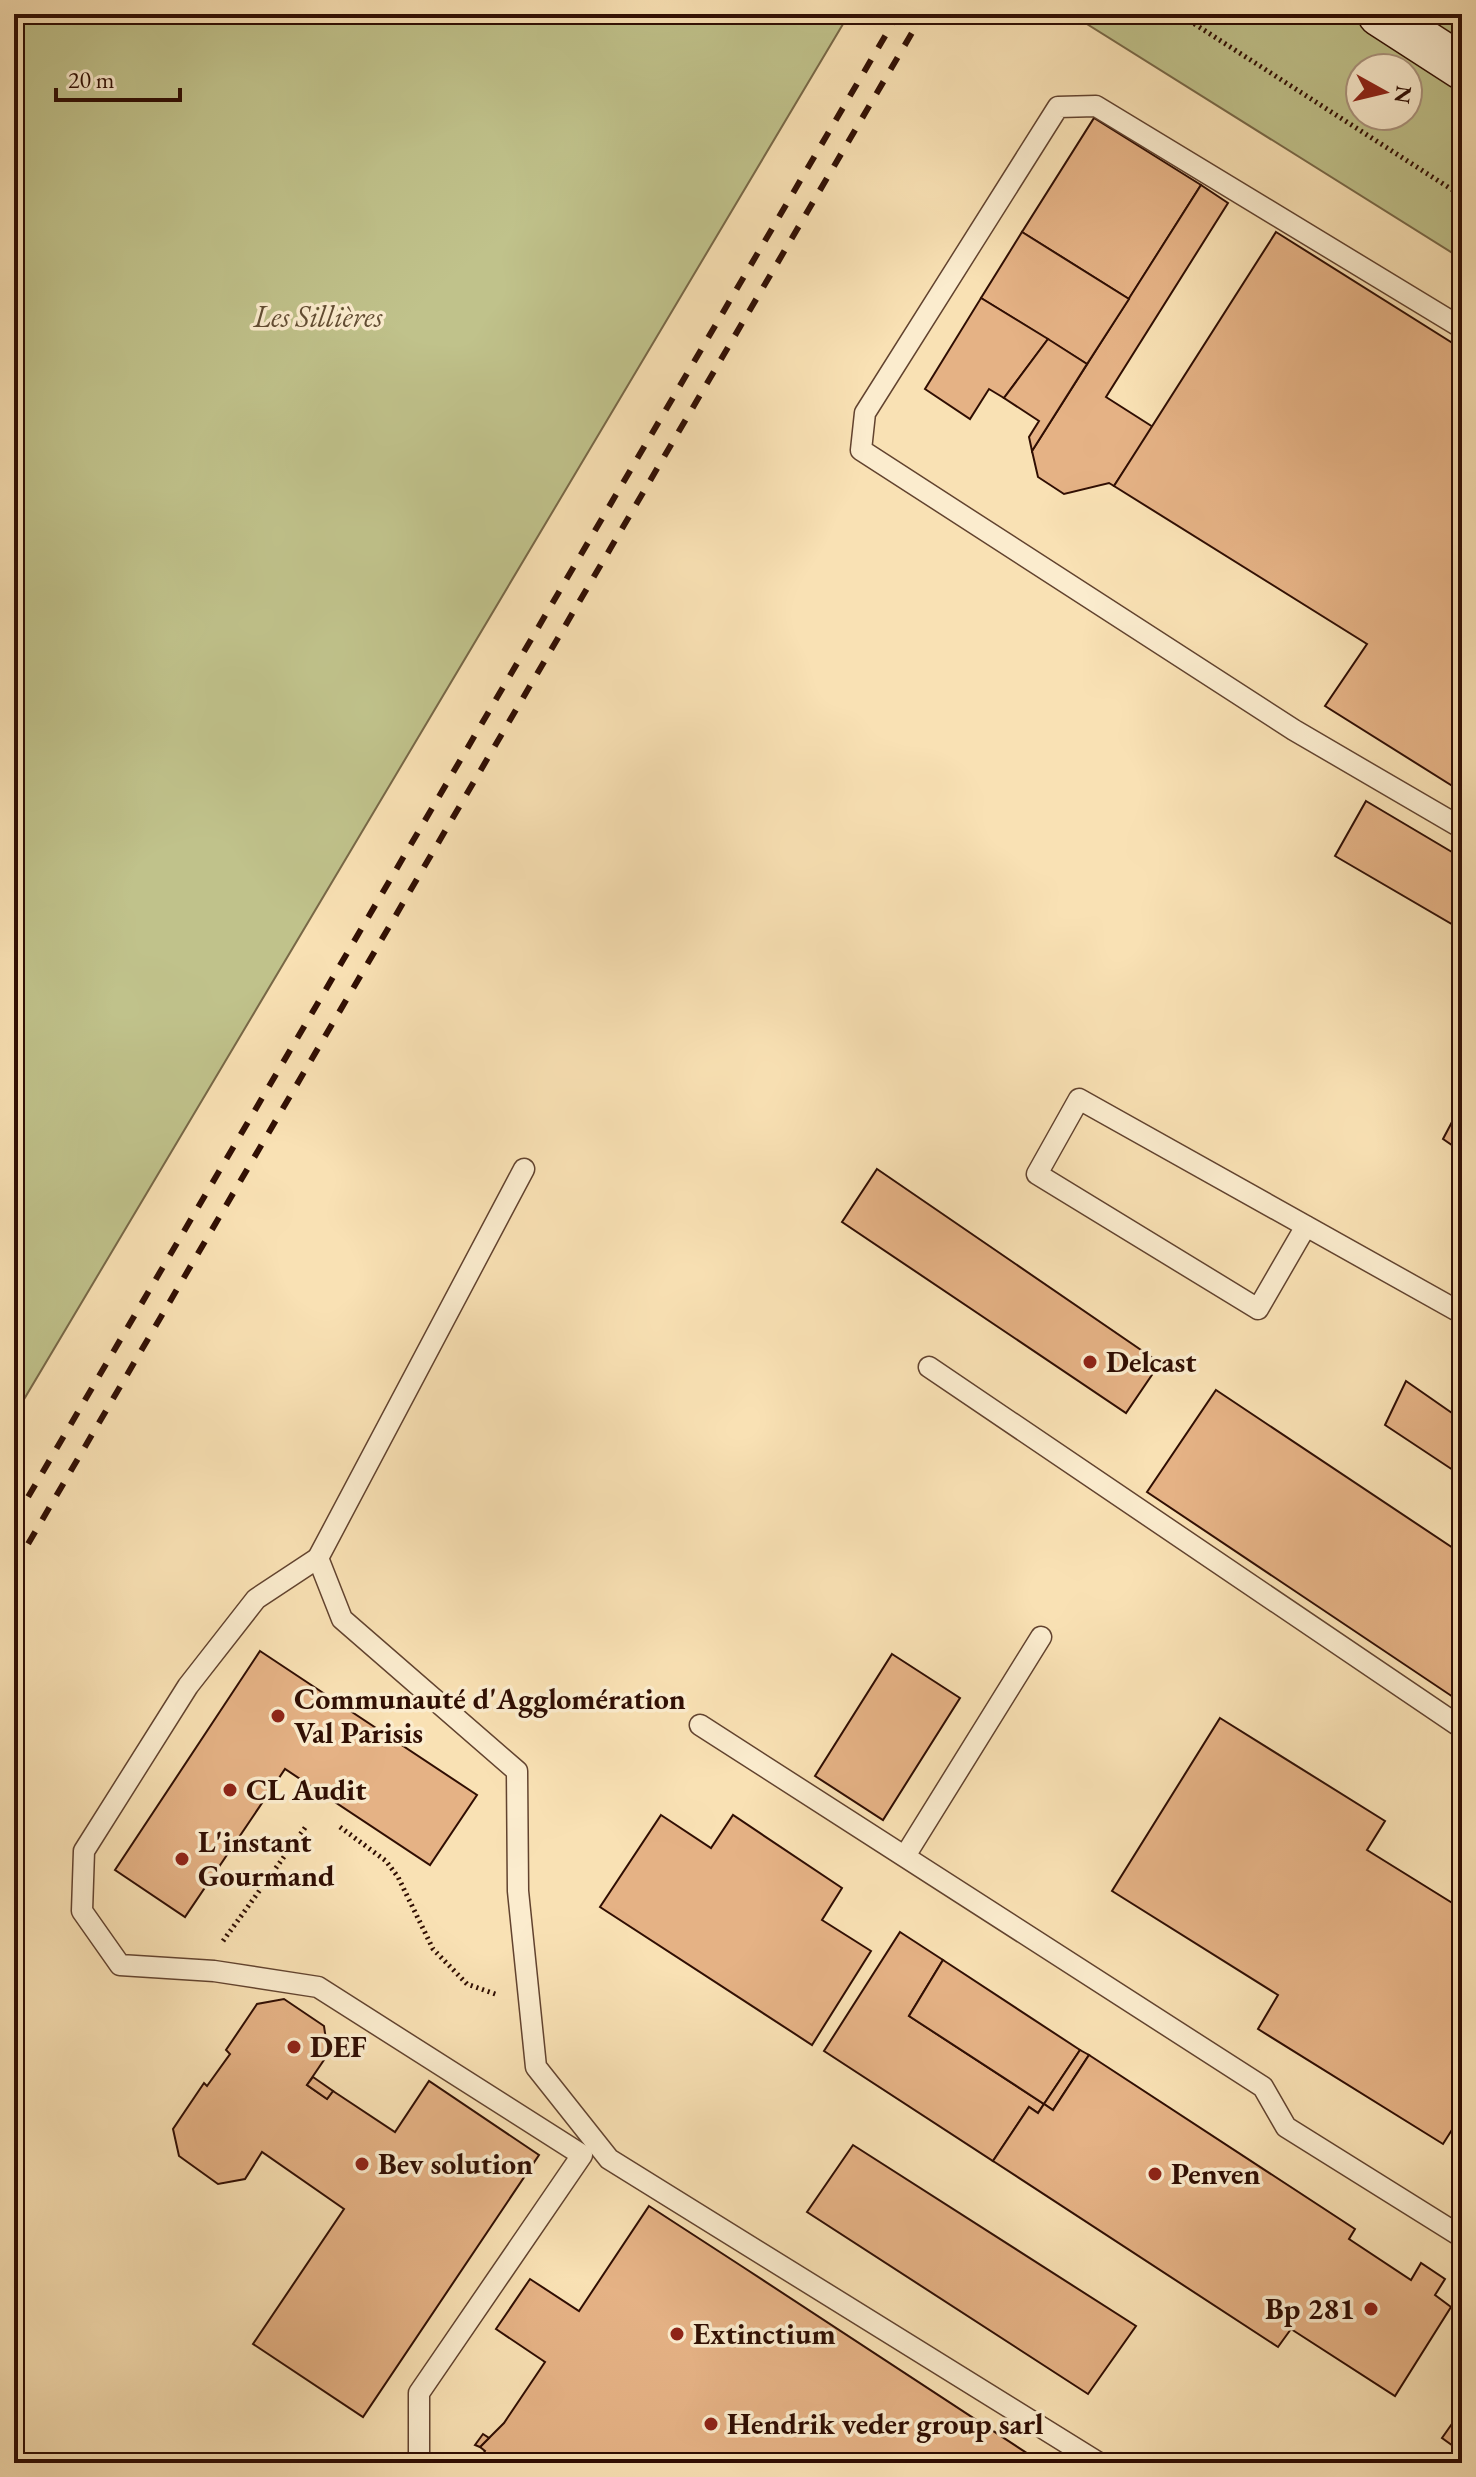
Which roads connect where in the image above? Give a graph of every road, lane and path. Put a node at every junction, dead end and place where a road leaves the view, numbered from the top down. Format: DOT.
graph roads {
  1 [pos="1179,14"];
  2 [pos="1380,14"];
  3 [pos="1462,67"];
  4 [pos="1462,196"];
  5 [pos="1462,328"];
  6 [pos="1462,828"];
  7 [pos="524,1169"];
  8 [pos="1306,1226"];
  9 [pos="1462,1308"];
  10 [pos="929,1367"];
  11 [pos="318,1558"];
  12 [pos="1041,1637"];
  13 [pos="700,1725"];
  14 [pos="1462,1728"];
  15 [pos="307,1825"];
  16 [pos="340,1827"];
  17 [pos="905,1856"];
  18 [pos="206,1970"];
  19 [pos="529,2006"];
  20 [pos="1462,2237"];
  21 [pos="419,2463"];
  22 [pos="1099,2463"];
  1 -- 4 [label="path"];
  2 -- 3 [label="main road"];
  5 -- 6 [label="lane"];
  7 -- 11 [label="lane"];
  8 -- 8 [label="lane"];
  8 -- 9 [label="lane"];
  10 -- 14 [label="lane"];
  11 -- 18 [label="lane"];
  11 -- 19 [label="lane"];
  12 -- 17 [label="lane"];
  13 -- 17 [label="lane"];
  15 -- 18 [label="path"];
  16 -- 19 [label="path"];
  17 -- 20 [label="lane"];
  18 -- 21 [label="lane"];
  19 -- 22 [label="lane"];
}
